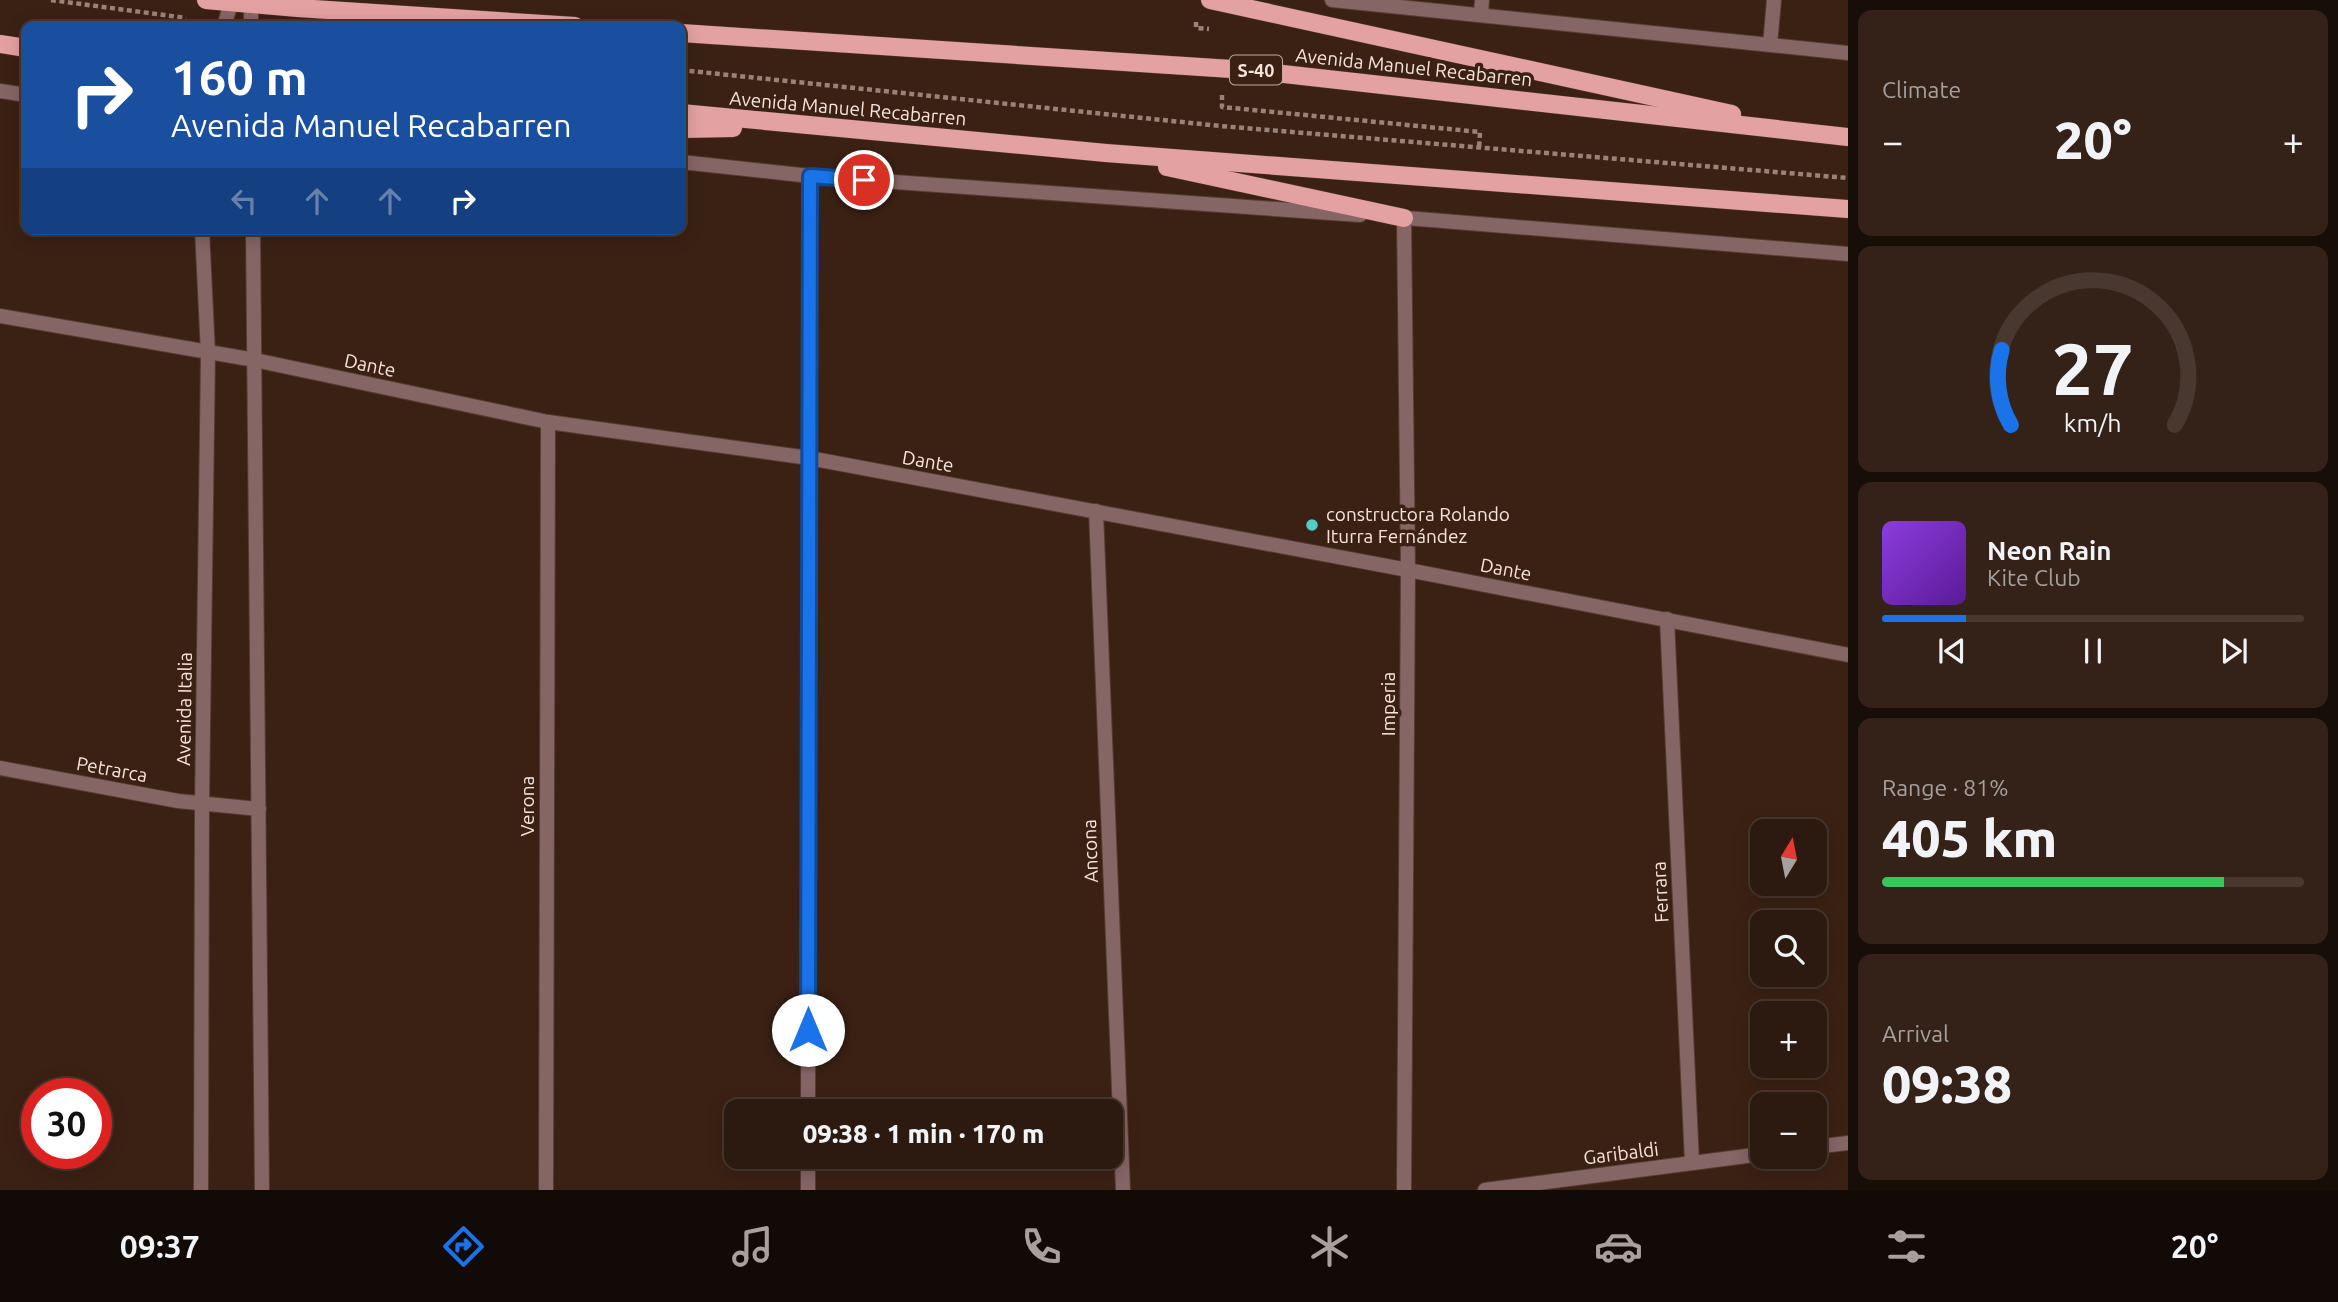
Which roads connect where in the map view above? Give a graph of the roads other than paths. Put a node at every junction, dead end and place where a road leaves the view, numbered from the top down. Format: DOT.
graph roads {
  1 [pos="205,0"];
  2 [pos="1210,0"];
  3 [pos="1332,0"];
  4 [pos="1774,0"];
  5 [pos="232,1"];
  6 [pos="251,2"];
  7 [pos="1482,7"];
  8 [pos="226,21"];
  9 [pos="251,21"];
  10 [pos="508,21"];
  11 [pos="686,33"];
  12 [pos="0,44"];
  13 [pos="1770,45"];
  14 [pos="21,47"];
  15 [pos="1848,53"];
  16 [pos="0,92"];
  17 [pos="21,94"];
  18 [pos="686,113"];
  19 [pos="808,125"];
  20 [pos="686,130"];
  21 [pos="1828,135"];
  22 [pos="1848,137"];
  23 [pos="1106,153"];
  24 [pos="686,163"];
  25 [pos="810,176"];
  26 [pos="1848,209"];
  27 [pos="1404,218"];
  28 [pos="202,235"];
  29 [pos="253,235"];
  30 [pos="1848,254"];
  31 [pos="0,316"];
  32 [pos="208,353"];
  33 [pos="255,360"];
  34 [pos="548,422"];
  35 [pos="809,458"];
  36 [pos="1096,512"];
  37 [pos="1408,570"];
  38 [pos="1667,619"];
  39 [pos="1848,655"];
  40 [pos="0,768"];
  41 [pos="202,805"];
  42 [pos="259,809"];
  43 [pos="808,1099"];
  44 [pos="1848,1143"];
  45 [pos="1827,1146"];
  46 [pos="1750,1156"];
  47 [pos="1692,1163"];
  48 [pos="808,1169"];
  49 [pos="201,1190"];
  50 [pos="262,1190"];
  51 [pos="545,1190"];
  52 [pos="808,1190"];
  53 [pos="1123,1190"];
  54 [pos="1404,1190"];
  55 [pos="1485,1190"];
  1 -- 5 [label="main road"];
  2 -- 21 [label="main road"];
  3 -- 7 [label="street"];
  4 -- 13 [label="street"];
  5 -- 6 [label="main road"];
  5 -- 8 [label="street"];
  6 -- 9 [label="street"];
  6 -- 10 [label="main road"];
  7 -- 13 [label="street"];
  11 -- 21 [label="main road, Avenida Manuel Recabarren / S-40"];
  12 -- 14 [label="main road"];
  13 -- 15 [label="street"];
  16 -- 17 [label="street"];
  18 -- 19 [label="main road, Avenida Manuel Recabarren"];
  19 -- 20 [label="main road"];
  19 -- 23 [label="main road, Avenida Manuel Recabarren"];
  21 -- 22 [label="main road, Avenida Manuel Recabarren / S-40"];
  23 -- 26 [label="main road, Avenida Manuel Recabarren"];
  23 -- 27 [label="main road"];
  24 -- 25 [label="street"];
  25 -- 27 [label="street"];
  25 -- 35 [label="street"];
  27 -- 30 [label="street"];
  27 -- 37 [label="street, Imperia"];
  28 -- 32 [label="street, Avenida Italia"];
  29 -- 33 [label="street"];
  31 -- 32 [label="street, Dante"];
  32 -- 33 [label="street, Dante"];
  32 -- 41 [label="street, Avenida Italia"];
  33 -- 34 [label="street, Dante"];
  33 -- 42 [label="street"];
  34 -- 35 [label="street, Dante"];
  34 -- 51 [label="street, Verona"];
  35 -- 36 [label="street, Dante"];
  35 -- 43 [label="street"];
  36 -- 37 [label="street, Dante"];
  36 -- 53 [label="street, Ancona"];
  37 -- 38 [label="street, Dante"];
  37 -- 54 [label="street, Imperia"];
  38 -- 39 [label="street, Dante"];
  38 -- 47 [label="street, Ferrara"];
  40 -- 41 [label="street, Petrarca"];
  41 -- 42 [label="street, Petrarca"];
  41 -- 49 [label="street, Avenida Italia"];
  42 -- 50 [label="street"];
  44 -- 45 [label="street"];
  46 -- 47 [label="street, Garibaldi"];
  47 -- 55 [label="street, Garibaldi"];
  48 -- 52 [label="street"];
}
